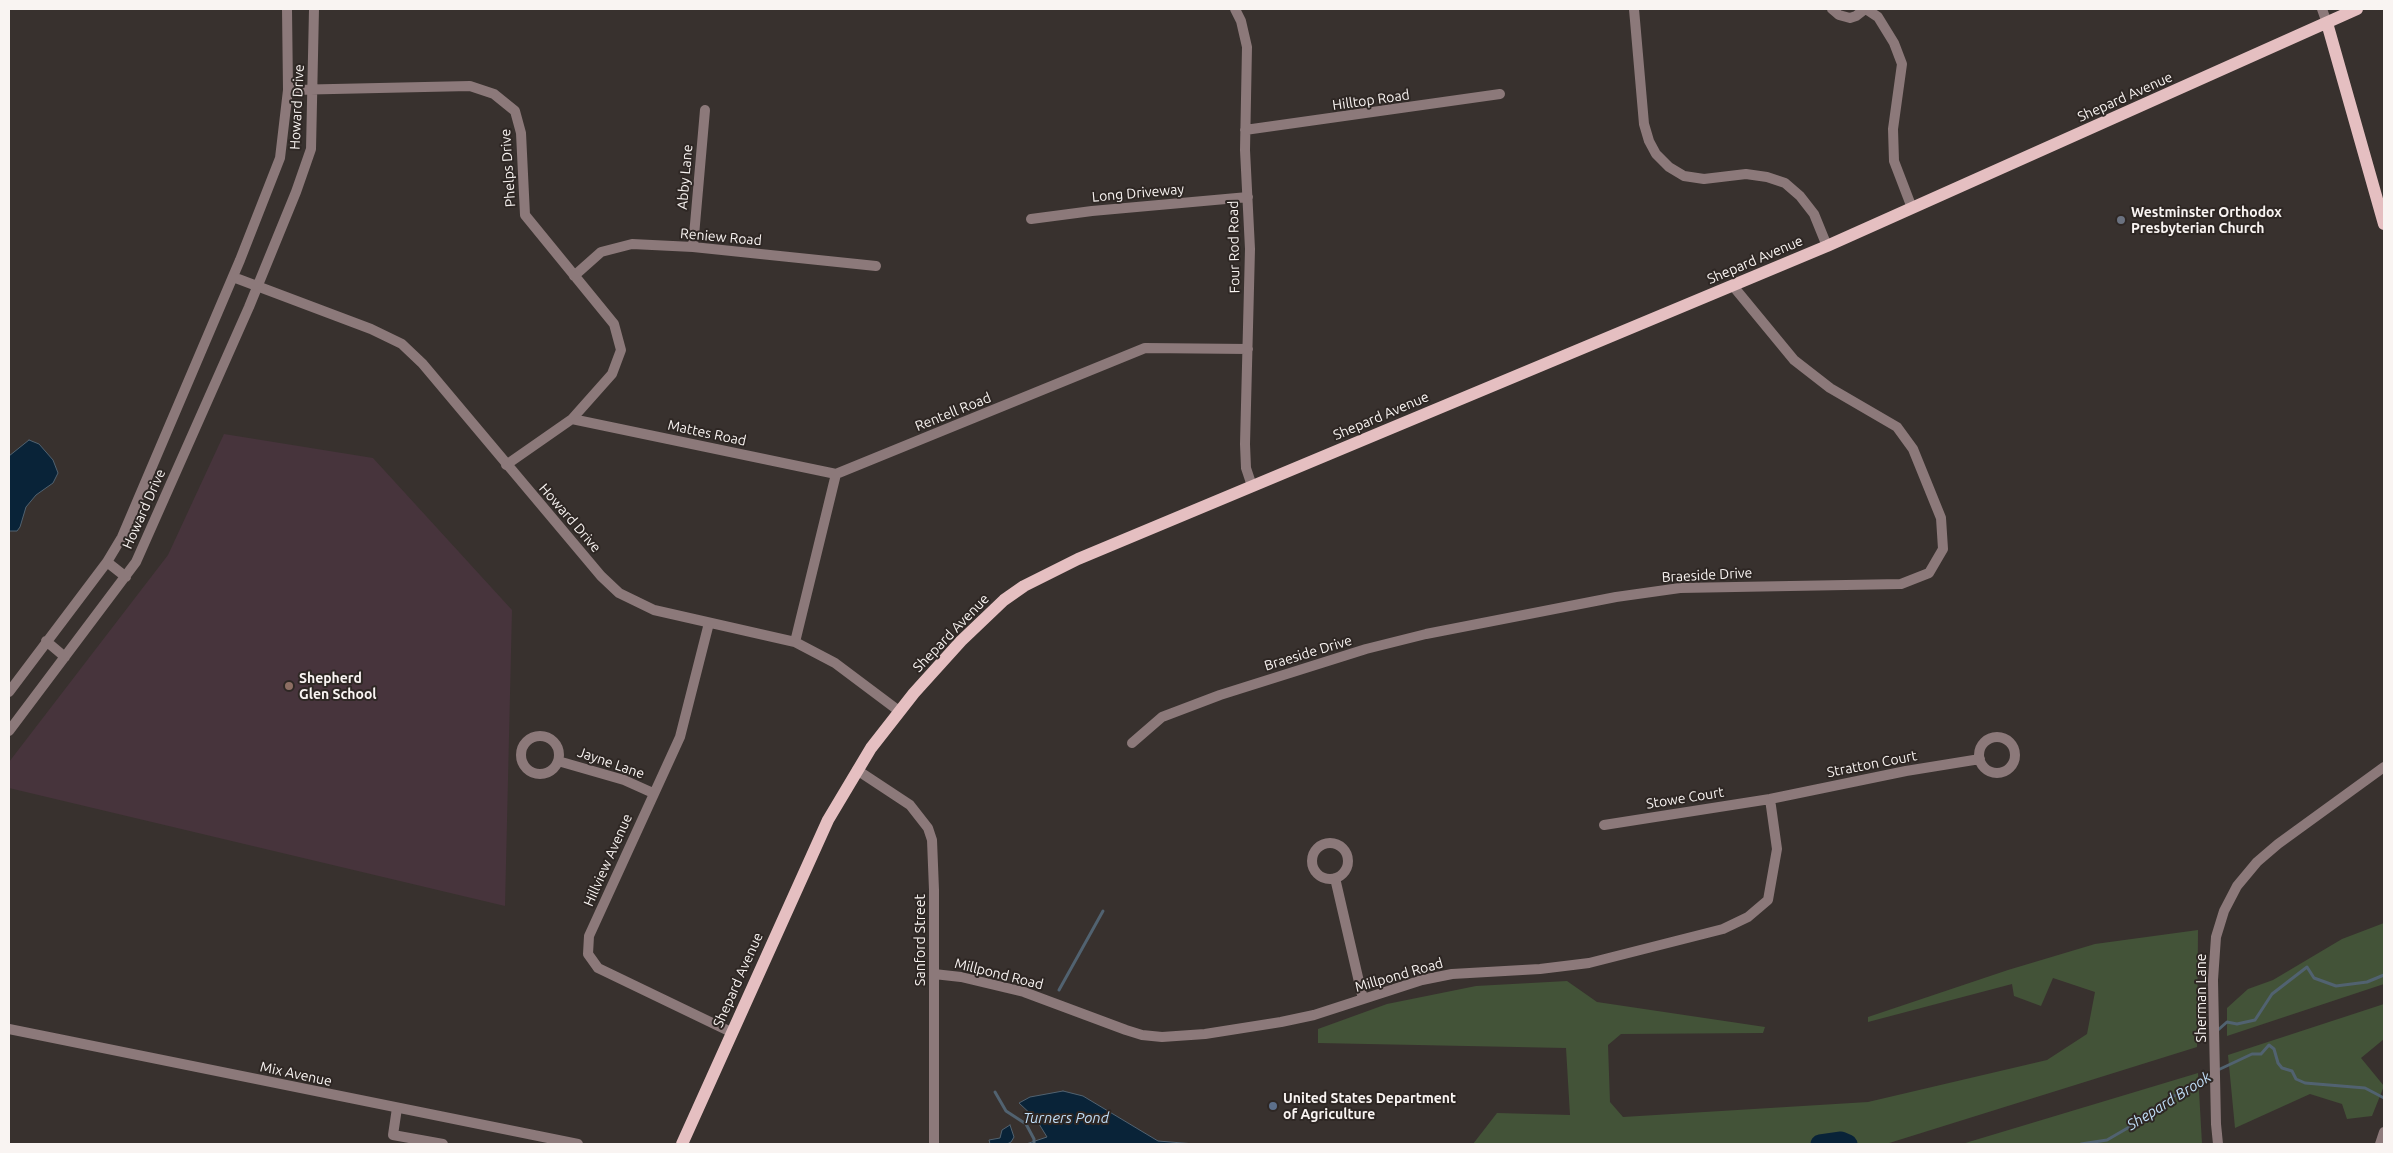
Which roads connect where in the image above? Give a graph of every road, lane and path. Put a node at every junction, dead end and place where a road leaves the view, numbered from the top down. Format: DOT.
graph roads {
  1 [pos="288,9"];
  2 [pos="314,9"];
  3 [pos="1235,9"];
  4 [pos="1634,9"];
  5 [pos="1832,9"];
  6 [pos="1866,9"];
  7 [pos="2322,9"];
  8 [pos="2357,9"];
  9 [pos="2327,23"];
  10 [pos="313,89"];
  11 [pos="288,90"];
  12 [pos="1500,94"];
  13 [pos="705,110"];
  14 [pos="1245,130"];
  15 [pos="1248,197"];
  16 [pos="1912,208"];
  17 [pos="1031,219"];
  18 [pos="2384,224"];
  19 [pos="1827,246"];
  20 [pos="693,247"];
  21 [pos="876,266"];
  22 [pos="574,276"];
  23 [pos="233,277"];
  24 [pos="258,286"];
  25 [pos="1733,286"];
  26 [pos="1248,349"];
  27 [pos="572,419"];
  28 [pos="506,464"];
  29 [pos="836,474"];
  30 [pos="1252,486"];
  31 [pos="107,562"];
  32 [pos="126,577"];
  33 [pos="709,623"];
  34 [pos="46,641"];
  35 [pos="795,642"];
  36 [pos="65,657"];
  37 [pos="9,692"];
  38 [pos="899,711"];
  39 [pos="9,731"];
  40 [pos="1132,743"];
  41 [pos="1980,759"];
  42 [pos="558,761"];
  43 [pos="2384,767"];
  44 [pos="857,770"];
  45 [pos="654,793"];
  46 [pos="1770,799"];
  47 [pos="1604,825"];
  48 [pos="1335,878"];
  49 [pos="934,974"];
  50 [pos="1363,999"];
  51 [pos="9,1029"];
  52 [pos="731,1032"];
  53 [pos="397,1108"];
  54 [pos="2384,1132"];
  55 [pos="391,1140"];
  56 [pos="443,1144"];
  57 [pos="578,1144"];
  58 [pos="682,1144"];
  59 [pos="934,1144"];
  60 [pos="2218,1144"];
  61 [pos="2380,1144"];
  1 -- 11 [label="street, Howard Drive"];
  2 -- 10 [label="street, Howard Drive"];
  3 -- 14 [label="street, Four Rod Road"];
  4 -- 19 [label="street"];
  5 -- 6 [label="street"];
  6 -- 16 [label="street"];
  7 -- 9 [label="street"];
  8 -- 9 [label="main road, Shepard Avenue"];
  9 -- 16 [label="main road, Shepard Avenue"];
  9 -- 18 [label="main road"];
  10 -- 11 [label="street, Phelps Drive"];
  10 -- 22 [label="street, Phelps Drive"];
  10 -- 24 [label="street, Howard Drive"];
  11 -- 23 [label="street, Howard Drive"];
  12 -- 14 [label="street, Hilltop Road"];
  13 -- 20 [label="street, Abby Lane"];
  14 -- 15 [label="street, Four Rod Road"];
  15 -- 17 [label="street, Long Driveway"];
  15 -- 26 [label="street, Four Rod Road"];
  16 -- 19 [label="main road, Shepard Avenue"];
  19 -- 25 [label="main road, Shepard Avenue"];
  20 -- 21 [label="street, Reniew Road"];
  20 -- 22 [label="street, Reniew Road"];
  22 -- 27 [label="street, Phelps Drive"];
  23 -- 24 [label="street, Howard Drive"];
  23 -- 31 [label="street, Howard Drive"];
  24 -- 28 [label="street, Howard Drive"];
  24 -- 32 [label="street, Howard Drive"];
  25 -- 30 [label="main road, Shepard Avenue"];
  25 -- 40 [label="street, Braeside Drive"];
  26 -- 29 [label="street, Rentell Road"];
  26 -- 30 [label="street, Four Rod Road"];
  27 -- 28 [label="street, Phelps Drive"];
  27 -- 29 [label="street, Mattes Road"];
  28 -- 33 [label="street, Howard Drive"];
  29 -- 35 [label="street"];
  30 -- 38 [label="main road, Shepard Avenue"];
  31 -- 32 [label="street"];
  31 -- 34 [label="street, Howard Drive"];
  32 -- 36 [label="street, Howard Drive"];
  33 -- 35 [label="street, Howard Drive"];
  33 -- 45 [label="street, Hillview Avenue"];
  34 -- 36 [label="street"];
  34 -- 37 [label="street, Howard Drive"];
  35 -- 38 [label="street, Howard Drive"];
  36 -- 39 [label="street, Howard Drive"];
  38 -- 44 [label="main road, Shepard Avenue"];
  41 -- 46 [label="street, Stratton Court"];
  42 -- 45 [label="street, Jayne Lane"];
  43 -- 60 [label="street, Sherman Lane"];
  44 -- 49 [label="street, Sanford Street"];
  44 -- 52 [label="main road, Shepard Avenue"];
  45 -- 52 [label="street, Hillview Avenue"];
  46 -- 47 [label="street, Stowe Court"];
  46 -- 50 [label="street, Millpond Road"];
  48 -- 50 [label="street"];
  49 -- 50 [label="street, Millpond Road"];
  49 -- 59 [label="street, Sanford Street"];
  51 -- 53 [label="street, Mix Avenue"];
  52 -- 58 [label="main road, Shepard Avenue"];
  53 -- 55 [label="street"];
  53 -- 57 [label="street, Mix Avenue"];
  54 -- 61 [label="street"];
  55 -- 56 [label="street"];
}
